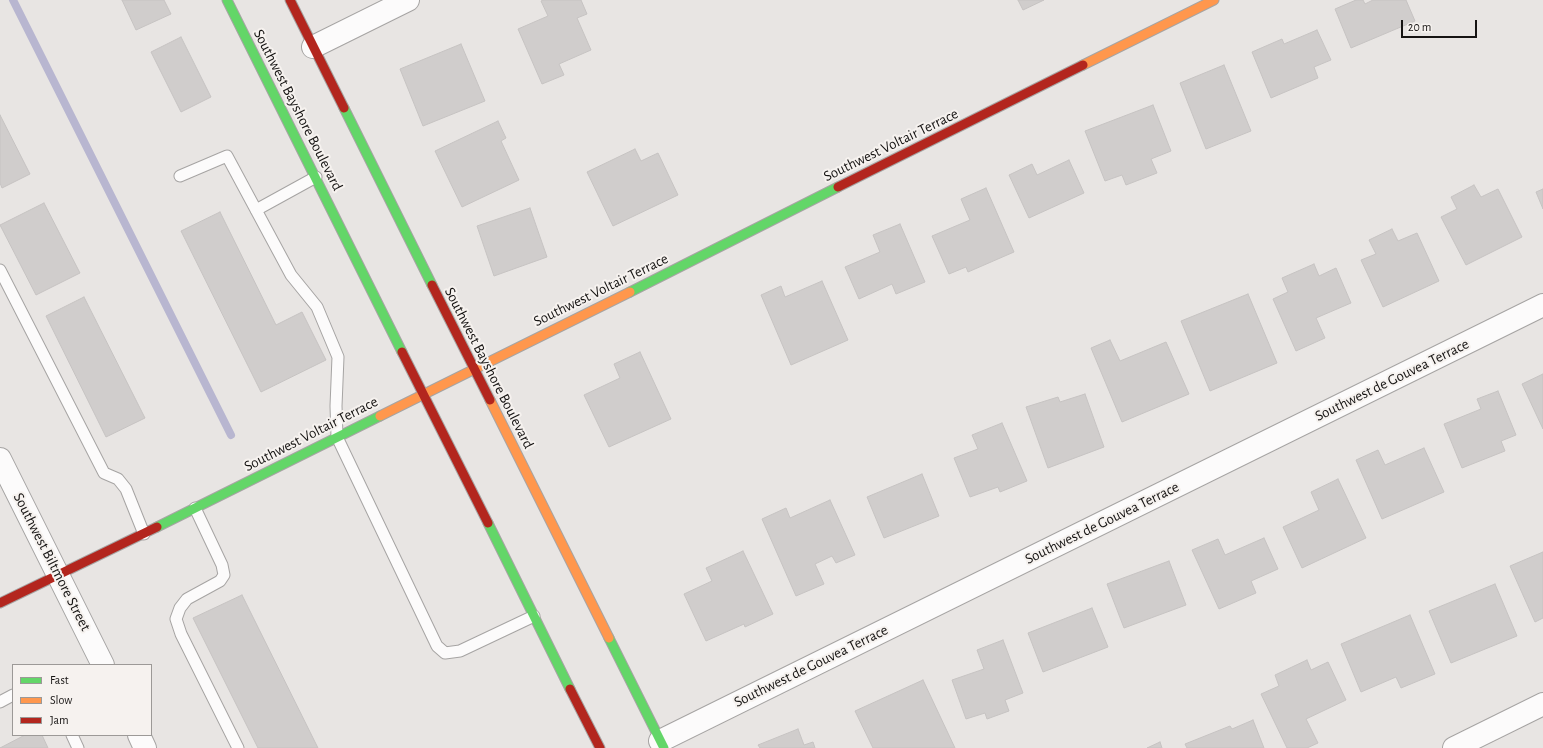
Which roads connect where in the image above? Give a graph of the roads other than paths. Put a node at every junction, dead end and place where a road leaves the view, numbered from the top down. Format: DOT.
graph roads {
  1 [pos="227,0"];
  2 [pos="290,0"];
  3 [pos="408,0"];
  4 [pos="1214,0"];
  5 [pos="313,47"];
  6 [pos="180,176"];
  7 [pos="316,177"];
  8 [pos="256,210"];
  9 [pos="0,270"];
  10 [pos="1543,305"];
  11 [pos="474,369"];
  12 [pos="424,394"];
  13 [pos="337,437"];
  14 [pos="0,459"];
  15 [pos="195,508"];
  16 [pos="144,534"];
  17 [pos="58,575"];
  18 [pos="0,604"];
  19 [pos="534,616"];
  20 [pos="102,664"];
  21 [pos="12,696"];
  22 [pos="0,702"];
  23 [pos="1543,704"];
  24 [pos="72,736"];
  25 [pos="139,736"];
  26 [pos="662,744"];
  27 [pos="78,748"];
  28 [pos="145,748"];
  29 [pos="238,748"];
  30 [pos="600,748"];
  31 [pos="1454,748"];
  1 -- 7 [label="main road, Southwest Bayshore Boulevard"];
  2 -- 5 [label="main road, Southwest Bayshore Boulevard"];
  3 -- 5 [label="street"];
  4 -- 11 [label="main road, Southwest Voltair Terrace"];
  5 -- 11 [label="main road, Southwest Bayshore Boulevard"];
  6 -- 8 [label="lane"];
  7 -- 8 [label="lane"];
  7 -- 12 [label="main road, Southwest Bayshore Boulevard"];
  8 -- 13 [label="lane"];
  9 -- 16 [label="lane"];
  10 -- 26 [label="street, Southwest de Gouvea Terrace"];
  11 -- 12 [label="main road, Southwest Voltair Terrace"];
  11 -- 26 [label="main road, Southwest Bayshore Boulevard"];
  12 -- 13 [label="main road, Southwest Voltair Terrace"];
  12 -- 19 [label="main road, Southwest Bayshore Boulevard"];
  13 -- 15 [label="main road, Southwest Voltair Terrace"];
  13 -- 19 [label="lane"];
  14 -- 17 [label="street, Southwest Biltmore Street"];
  15 -- 16 [label="main road, Southwest Voltair Terrace"];
  15 -- 29 [label="lane"];
  16 -- 17 [label="main road, Southwest Voltair Terrace"];
  17 -- 18 [label="main road, Southwest Voltair Terrace"];
  17 -- 20 [label="street, Southwest Biltmore Street"];
  19 -- 30 [label="main road, Southwest Bayshore Boulevard"];
  21 -- 22 [label="lane"];
  23 -- 31 [label="street"];
  24 -- 27 [label="lane"];
  25 -- 28 [label="street"];
}
